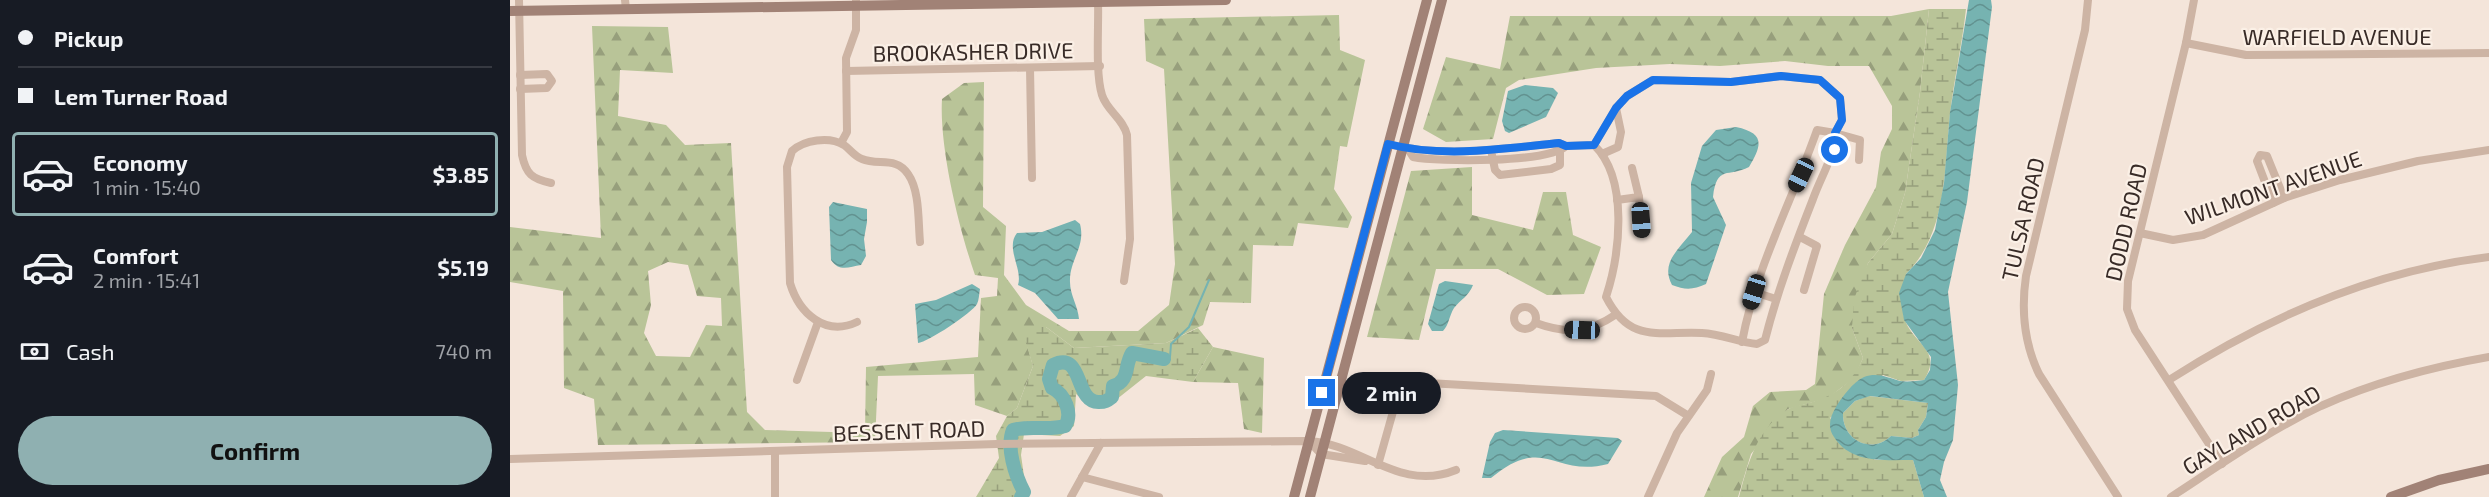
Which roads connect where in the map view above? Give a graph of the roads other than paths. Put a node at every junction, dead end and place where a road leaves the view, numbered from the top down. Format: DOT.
graph roads {
  1 [pos="1226,0"];
  2 [pos="1426,0"];
  3 [pos="1442,0"];
  4 [pos="2088,0"];
  5 [pos="2194,0"];
  6 [pos="1098,1"];
  7 [pos="856,3"];
  8 [pos="944,3"];
  9 [pos="720,4"];
  10 [pos="626,5"];
  11 [pos="516,7"];
  12 [pos="2186,43"];
  13 [pos="2489,53"];
  14 [pos="1100,66"];
  15 [pos="1030,68"];
  16 [pos="846,71"];
  17 [pos="519,75"];
  18 [pos="520,88"];
  19 [pos="1616,108"];
  20 [pos="1835,133"];
  21 [pos="841,143"];
  22 [pos="1388,144"];
  23 [pos="1594,145"];
  24 [pos="1405,148"];
  25 [pos="1563,149"];
  26 [pos="2489,150"];
  27 [pos="1492,154"];
  28 [pos="1602,154"];
  29 [pos="1859,160"];
  30 [pos="1632,168"];
  31 [pos="1032,178"];
  32 [pos="550,183"];
  33 [pos="1639,197"];
  34 [pos="2284,198"];
  35 [pos="1617,200"];
  36 [pos="2273,203"];
  37 [pos="1642,232"];
  38 [pos="2140,233"];
  39 [pos="1800,237"];
  40 [pos="920,242"];
  41 [pos="2489,257"];
  42 [pos="1124,281"];
  43 [pos="1804,290"];
  44 [pos="1754,292"];
  45 [pos="1348,295"];
  46 [pos="1362,298"];
  47 [pos="1776,299"];
  48 [pos="1615,315"];
  49 [pos="818,322"];
  50 [pos="857,322"];
  51 [pos="1536,323"];
  52 [pos="1742,342"];
  53 [pos="2489,357"];
  54 [pos="1711,374"];
  55 [pos="797,380"];
  56 [pos="2169,380"];
  57 [pos="1688,415"];
  58 [pos="1309,441"];
  59 [pos="1324,442"];
  60 [pos="1101,443"];
  61 [pos="775,452"];
  62 [pos="1321,454"];
  63 [pos="510,459"];
  64 [pos="1367,461"];
  65 [pos="2222,464"];
  66 [pos="1378,465"];
  67 [pos="2489,469"];
  68 [pos="1456,470"];
  69 [pos="1082,477"];
  70 [pos="775,497"];
  71 [pos="1071,497"];
  72 [pos="1159,497"];
  73 [pos="1294,497"];
  74 [pos="1310,497"];
  75 [pos="1648,497"];
  76 [pos="2118,497"];
  77 [pos="2171,497"];
  78 [pos="2391,497"];
  1 -- 6 [label="main road"];
  2 -- 22 [label="main road"];
  3 -- 24 [label="main road"];
  4 -- 76 [label="street, TULSA ROAD"];
  5 -- 12 [label="street, DODD ROAD"];
  6 -- 8 [label="main road"];
  6 -- 14 [label="street"];
  7 -- 8 [label="main road"];
  7 -- 9 [label="main road"];
  7 -- 16 [label="street"];
  9 -- 10 [label="main road"];
  10 -- 11 [label="main road"];
  11 -- 17 [label="street"];
  12 -- 13 [label="street, WARFIELD AVENUE"];
  12 -- 38 [label="street, DODD ROAD"];
  14 -- 15 [label="street, BROOKASHER DRIVE"];
  14 -- 42 [label="street"];
  15 -- 16 [label="street, BROOKASHER DRIVE"];
  15 -- 31 [label="street"];
  16 -- 21 [label="street"];
  17 -- 18 [label="street"];
  17 -- 18 [label="street"];
  18 -- 32 [label="street"];
  19 -- 20 [label="street"];
  19 -- 23 [label="street"];
  19 -- 28 [label="street"];
  20 -- 29 [label="street"];
  20 -- 39 [label="street"];
  20 -- 44 [label="street"];
  21 -- 40 [label="street"];
  21 -- 49 [label="street"];
  22 -- 24 [label="street"];
  22 -- 45 [label="main road"];
  23 -- 25 [label="street"];
  23 -- 28 [label="street"];
  24 -- 27 [label="street"];
  24 -- 46 [label="main road"];
  25 -- 27 [label="street"];
  25 -- 27 [label="street"];
  26 -- 34 [label="street, WILMONT AVENUE"];
  28 -- 35 [label="street"];
  30 -- 33 [label="street"];
  33 -- 35 [label="street"];
  33 -- 37 [label="street"];
  34 -- 36 [label="street, WILMONT AVENUE"];
  34 -- 36 [label="street"];
  35 -- 48 [label="street"];
  36 -- 38 [label="street, WILMONT AVENUE"];
  38 -- 56 [label="street, DODD ROAD"];
  39 -- 43 [label="street"];
  39 -- 47 [label="street"];
  41 -- 56 [label="street"];
  44 -- 47 [label="street"];
  44 -- 52 [label="street"];
  45 -- 46 [label="main road"];
  45 -- 58 [label="main road"];
  46 -- 59 [label="main road"];
  47 -- 52 [label="street"];
  48 -- 51 [label="street"];
  48 -- 52 [label="street"];
  49 -- 50 [label="street"];
  49 -- 55 [label="street"];
  53 -- 65 [label="street, GAYLAND ROAD"];
  54 -- 57 [label="street"];
  56 -- 65 [label="street, DODD ROAD"];
  57 -- 66 [label="street"];
  57 -- 75 [label="street"];
  58 -- 59 [label="street, BESSENT ROAD"];
  58 -- 60 [label="street, BESSENT ROAD"];
  58 -- 62 [label="street"];
  58 -- 73 [label="main road"];
  59 -- 62 [label="main road"];
  59 -- 64 [label="street, BESSENT ROAD"];
  60 -- 61 [label="street, BESSENT ROAD"];
  60 -- 69 [label="street"];
  61 -- 63 [label="street, BESSENT ROAD"];
  61 -- 70 [label="street"];
  62 -- 64 [label="street, BESSENT ROAD"];
  62 -- 74 [label="main road"];
  64 -- 66 [label="street, BESSENT ROAD"];
  65 -- 77 [label="street, GAYLAND ROAD"];
  66 -- 68 [label="street, BESSENT ROAD"];
  67 -- 78 [label="main road"];
  69 -- 71 [label="street"];
  69 -- 72 [label="street"];
}
